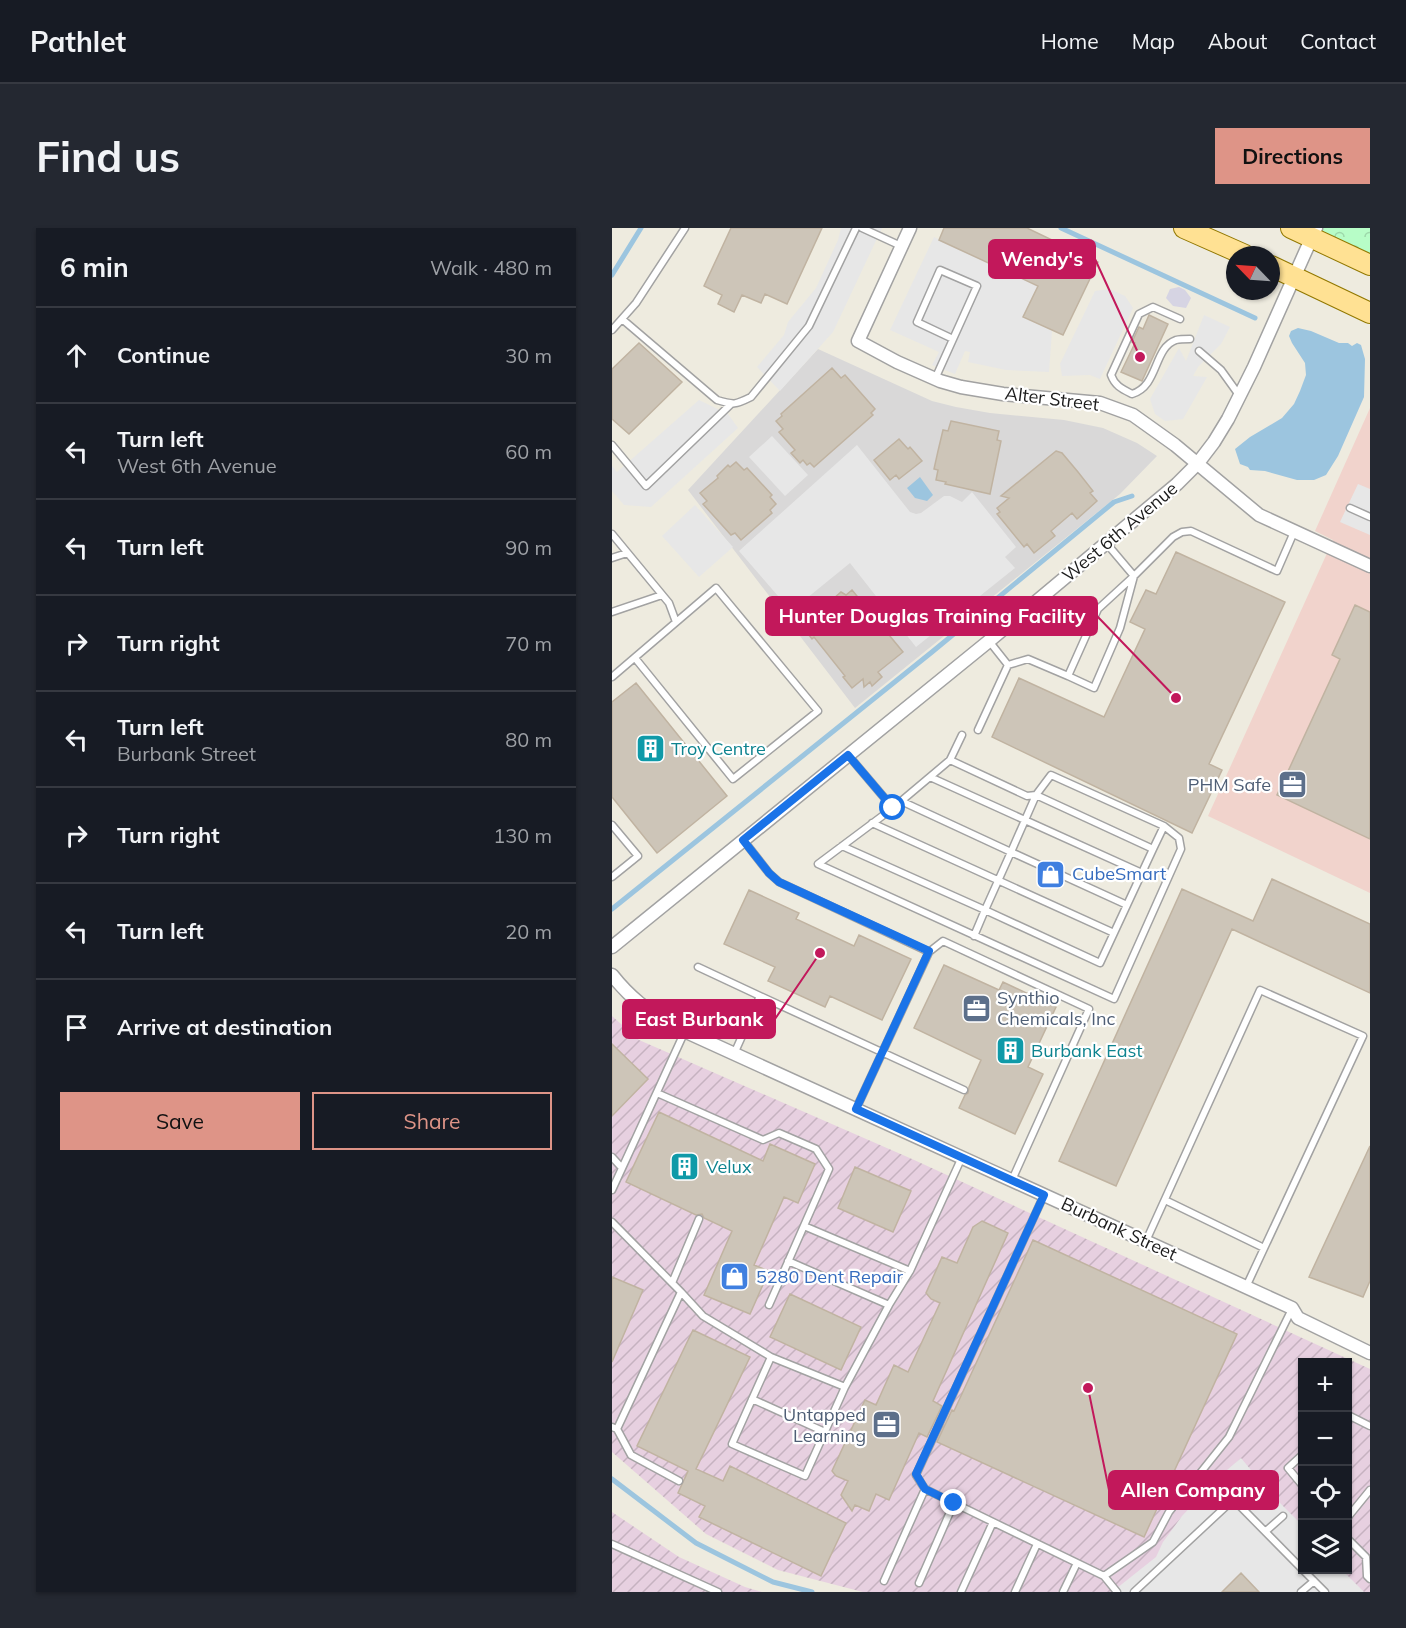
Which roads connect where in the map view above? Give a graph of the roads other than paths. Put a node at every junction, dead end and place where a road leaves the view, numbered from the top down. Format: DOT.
graph roads {
  1 [pos="685,228"];
  2 [pos="856,228"];
  3 [pos="862,228"];
  4 [pos="910,228"];
  5 [pos="1184,228"];
  6 [pos="1291,228"];
  7 [pos="1313,233"];
  8 [pos="902,246"];
  9 [pos="1226,247"];
  10 [pos="1370,265"];
  11 [pos="1280,270"];
  12 [pos="1293,276"];
  13 [pos="1370,313"];
  14 [pos="622,319"];
  15 [pos="1180,319"];
  16 [pos="612,330"];
  17 [pos="953,339"];
  18 [pos="1190,339"];
  19 [pos="1199,351"];
  20 [pos="935,379"];
  21 [pos="1240,395"];
  22 [pos="731,404"];
  23 [pos="612,446"];
  24 [pos="1198,463"];
  25 [pos="1350,508"];
  26 [pos="1370,517"];
  27 [pos="1294,531"];
  28 [pos="612,534"];
  29 [pos="1107,544"];
  30 [pos="627,552"];
  31 [pos="612,558"];
  32 [pos="1370,566"];
  33 [pos="1134,576"];
  34 [pos="662,595"];
  35 [pos="612,612"];
  36 [pos="676,622"];
  37 [pos="989,640"];
  38 [pos="635,658"];
  39 [pos="1008,665"];
  40 [pos="1068,676"];
  41 [pos="612,677"];
  42 [pos="978,730"];
  43 [pos="962,735"];
  44 [pos="848,755"];
  45 [pos="950,760"];
  46 [pos="930,777"];
  47 [pos="1036,795"];
  48 [pos="901,801"];
  49 [pos="893,808"];
  50 [pos="1025,820"];
  51 [pos="872,823"];
  52 [pos="612,825"];
  53 [pos="1164,826"];
  54 [pos="743,840"];
  55 [pos="842,846"];
  56 [pos="1153,849"];
  57 [pos="1011,852"];
  58 [pos="1142,873"];
  59 [pos="612,877"];
  60 [pos="999,880"];
  61 [pos="1127,905"];
  62 [pos="985,910"];
  63 [pos="1114,933"];
  64 [pos="974,936"];
  65 [pos="612,947"];
  66 [pos="929,951"];
  67 [pos="698,967"];
  68 [pos="612,975"];
  69 [pos="760,996"];
  70 [pos="685,1031"];
  71 [pos="883,1052"];
  72 [pos="734,1053"];
  73 [pos="964,1090"];
  74 [pos="657,1093"];
  75 [pos="856,1109"];
  76 [pos="612,1157"];
  77 [pos="962,1157"];
  78 [pos="622,1168"];
  79 [pos="1012,1180"];
  80 [pos="612,1190"];
  81 [pos="1044,1195"];
  82 [pos="1165,1200"];
  83 [pos="699,1219"];
  84 [pos="612,1222"];
  85 [pos="804,1226"];
  86 [pos="1146,1242"];
  87 [pos="1264,1248"];
  88 [pos="788,1261"];
  89 [pos="909,1271"];
  90 [pos="672,1283"];
  91 [pos="1246,1287"];
  92 [pos="681,1292"];
  93 [pos="769,1305"];
  94 [pos="889,1305"];
  95 [pos="1292,1308"];
  96 [pos="1370,1353"];
  97 [pos="771,1357"];
  98 [pos="845,1387"];
  99 [pos="752,1399"];
  100 [pos="1352,1417"];
  101 [pos="1370,1426"];
  102 [pos="614,1428"];
  103 [pos="825,1432"];
  104 [pos="1298,1459"];
  105 [pos="1298,1480"];
  106 [pos="679,1481"];
  107 [pos="1251,1483"];
  108 [pos="925,1489"];
  109 [pos="1370,1490"];
  110 [pos="1234,1500"];
  111 [pos="954,1503"];
  112 [pos="1352,1511"];
  113 [pos="1283,1516"];
  114 [pos="993,1522"];
  115 [pos="1266,1531"];
  116 [pos="1352,1543"];
  117 [pos="612,1544"];
  118 [pos="1037,1544"];
  119 [pos="1368,1555"];
  120 [pos="1077,1563"];
  121 [pos="1298,1563"];
  122 [pos="1308,1574"];
  123 [pos="1104,1576"];
  124 [pos="1370,1579"];
  125 [pos="884,1581"];
  126 [pos="1314,1581"];
  127 [pos="919,1583"];
  128 [pos="718,1592"];
  129 [pos="961,1592"];
  130 [pos="1015,1592"];
  131 [pos="1063,1592"];
  132 [pos="1117,1592"];
  133 [pos="1134,1592"];
  134 [pos="1301,1592"];
  135 [pos="1325,1592"];
  1 -- 14 [label="lane"];
  2 -- 22 [label="lane"];
  3 -- 8 [label="lane"];
  4 -- 8 [label="street, Alter Street"];
  5 -- 9 [label="main road"];
  6 -- 7 [label="main road"];
  7 -- 10 [label="main road"];
  7 -- 12 [label="street, West 6th Avenue"];
  8 -- 20 [label="street, Alter Street"];
  11 -- 12 [label="main road"];
  12 -- 13 [label="main road"];
  12 -- 21 [label="street, West 6th Avenue"];
  14 -- 16 [label="lane"];
  14 -- 22 [label="lane"];
  15 -- 18 [label="lane"];
  17 -- 17 [label="lane"];
  17 -- 20 [label="lane"];
  19 -- 21 [label="lane"];
  20 -- 24 [label="street, Alter Street"];
  21 -- 24 [label="street, West 6th Avenue"];
  22 -- 23 [label="lane"];
  24 -- 27 [label="street, Alter Street"];
  24 -- 29 [label="street, West 6th Avenue"];
  25 -- 26 [label="lane"];
  27 -- 32 [label="street, Alter Street"];
  27 -- 33 [label="lane"];
  28 -- 30 [label="lane"];
  29 -- 33 [label="lane"];
  29 -- 37 [label="street, West 6th Avenue"];
  30 -- 31 [label="lane"];
  30 -- 34 [label="lane"];
  33 -- 40 [label="lane"];
  33 -- 40 [label="lane"];
  34 -- 35 [label="lane"];
  34 -- 36 [label="lane"];
  36 -- 38 [label="lane"];
  36 -- 38 [label="lane"];
  37 -- 39 [label="lane"];
  37 -- 44 [label="street, West 6th Avenue"];
  38 -- 41 [label="lane"];
  39 -- 40 [label="lane"];
  39 -- 42 [label="lane"];
  43 -- 45 [label="lane"];
  44 -- 49 [label="lane"];
  44 -- 54 [label="street, West 6th Avenue"];
  45 -- 46 [label="lane"];
  45 -- 47 [label="lane"];
  46 -- 48 [label="lane"];
  46 -- 50 [label="lane"];
  47 -- 50 [label="lane"];
  47 -- 53 [label="lane"];
  47 -- 56 [label="lane"];
  48 -- 49 [label="lane"];
  48 -- 57 [label="lane"];
  49 -- 51 [label="lane"];
  50 -- 57 [label="lane"];
  50 -- 58 [label="lane"];
  51 -- 55 [label="lane"];
  51 -- 60 [label="lane"];
  52 -- 59 [label="lane"];
  53 -- 56 [label="lane"];
  53 -- 64 [label="lane"];
  54 -- 65 [label="street, West 6th Avenue"];
  54 -- 66 [label="lane"];
  55 -- 62 [label="lane"];
  55 -- 64 [label="lane"];
  56 -- 58 [label="lane"];
  57 -- 60 [label="lane"];
  57 -- 61 [label="lane"];
  58 -- 61 [label="lane"];
  60 -- 62 [label="lane"];
  60 -- 63 [label="lane"];
  61 -- 63 [label="lane"];
  62 -- 63 [label="lane"];
  62 -- 64 [label="lane"];
  66 -- 71 [label="lane"];
  66 -- 79 [label="lane"];
  67 -- 69 [label="lane"];
  68 -- 70 [label="street, Burbank Street"];
  69 -- 71 [label="lane"];
  69 -- 72 [label="lane"];
  70 -- 72 [label="street, Burbank Street"];
  70 -- 74 [label="lane"];
  71 -- 73 [label="lane"];
  71 -- 75 [label="lane"];
  72 -- 75 [label="street, Burbank Street"];
  74 -- 78 [label="lane"];
  74 -- 85 [label="lane"];
  75 -- 77 [label="street, Burbank Street"];
  76 -- 78 [label="lane"];
  77 -- 79 [label="street, Burbank Street"];
  77 -- 89 [label="lane"];
  78 -- 80 [label="lane"];
  79 -- 81 [label="street, Burbank Street"];
  81 -- 86 [label="street, Burbank Street"];
  81 -- 108 [label="lane"];
  82 -- 86 [label="lane"];
  82 -- 87 [label="lane"];
  82 -- 87 [label="lane"];
  83 -- 90 [label="lane"];
  84 -- 90 [label="lane"];
  85 -- 88 [label="lane"];
  85 -- 89 [label="lane"];
  86 -- 91 [label="street, Burbank Street"];
  87 -- 91 [label="lane"];
  88 -- 93 [label="lane"];
  88 -- 94 [label="lane"];
  89 -- 94 [label="lane"];
  90 -- 92 [label="lane"];
  91 -- 95 [label="street, Burbank Street"];
  92 -- 97 [label="lane"];
  92 -- 102 [label="lane"];
  94 -- 98 [label="lane"];
  95 -- 96 [label="street, Burbank Street"];
  95 -- 123 [label="lane"];
  97 -- 98 [label="lane"];
  97 -- 99 [label="lane"];
  98 -- 103 [label="lane"];
  99 -- 103 [label="lane"];
  99 -- 103 [label="lane"];
  100 -- 101 [label="lane"];
  102 -- 106 [label="lane"];
  104 -- 105 [label="lane"];
  107 -- 110 [label="lane"];
  108 -- 111 [label="lane"];
  108 -- 125 [label="lane"];
  109 -- 112 [label="lane"];
  110 -- 115 [label="lane"];
  110 -- 133 [label="lane"];
  111 -- 114 [label="lane"];
  111 -- 127 [label="lane"];
  113 -- 115 [label="lane"];
  114 -- 118 [label="lane"];
  114 -- 129 [label="lane"];
  115 -- 121 [label="lane"];
  116 -- 119 [label="lane"];
  117 -- 128 [label="lane"];
  118 -- 120 [label="lane"];
  118 -- 130 [label="lane"];
  119 -- 124 [label="lane"];
  120 -- 123 [label="lane"];
  120 -- 131 [label="lane"];
  122 -- 126 [label="lane"];
  123 -- 132 [label="lane"];
  126 -- 134 [label="lane"];
  126 -- 135 [label="lane"];
}
